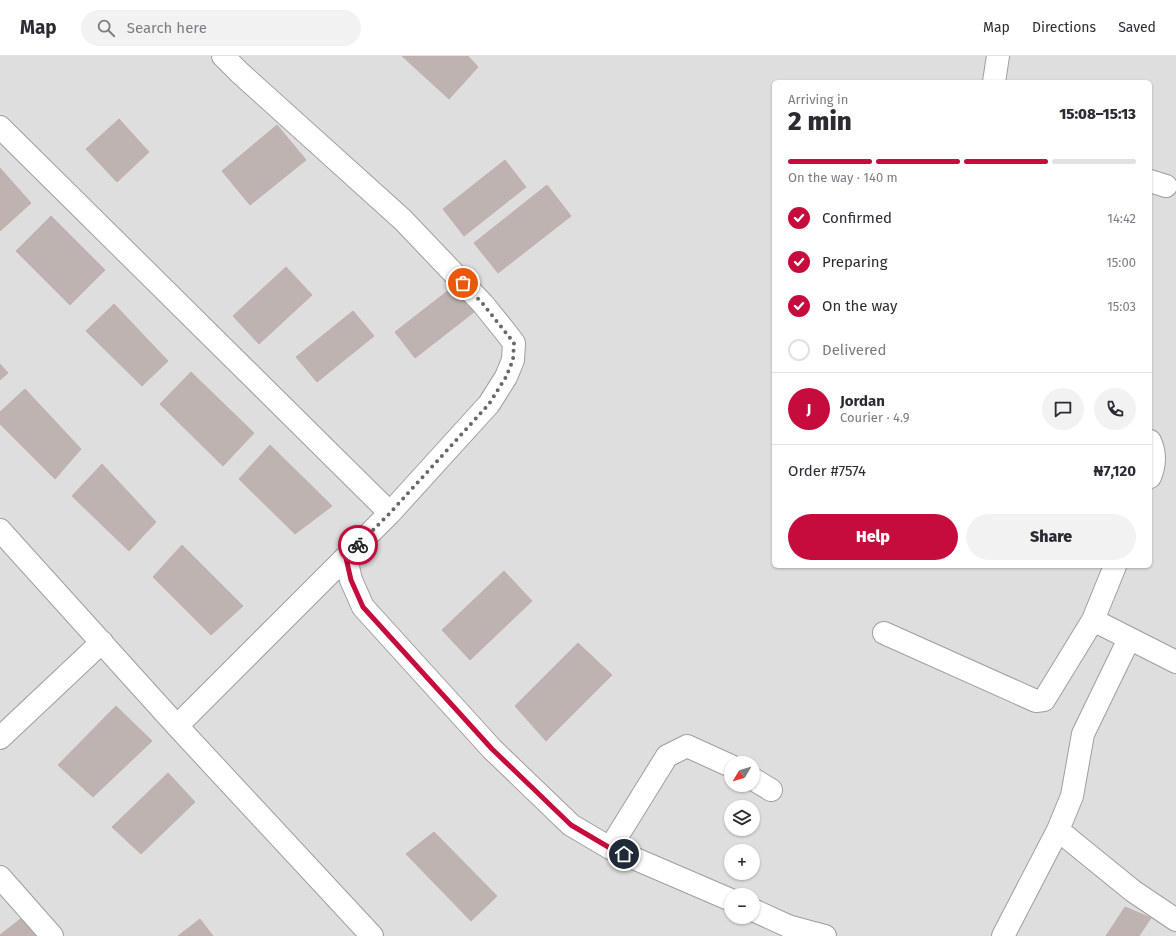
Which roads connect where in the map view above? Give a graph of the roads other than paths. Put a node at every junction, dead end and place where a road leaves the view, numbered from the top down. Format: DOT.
graph roads {
  1 [pos="223,56"];
  2 [pos="998,56"];
  3 [pos="994,80"];
  4 [pos="0,127"];
  5 [pos="1152,446"];
  6 [pos="1152,472"];
  7 [pos="390,513"];
  8 [pos="0,530"];
  9 [pos="346,558"];
  10 [pos="1113,568"];
  11 [pos="1093,620"];
  12 [pos="884,634"];
  13 [pos="1129,639"];
  14 [pos="102,642"];
  15 [pos="1176,662"];
  16 [pos="177,726"];
  17 [pos="0,738"];
  18 [pos="724,763"];
  19 [pos="1058,830"];
  20 [pos="610,848"];
  21 [pos="0,877"];
  22 [pos="724,897"];
  23 [pos="760,913"];
  24 [pos="1176,920"];
  25 [pos="52,936"];
  26 [pos="372,936"];
  27 [pos="825,936"];
  28 [pos="1003,936"];
  1 -- 7 [label="street"];
  2 -- 3 [label="street"];
  4 -- 7 [label="street"];
  5 -- 6 [label="street"];
  7 -- 9 [label="street"];
  8 -- 14 [label="street"];
  9 -- 16 [label="street"];
  9 -- 20 [label="street"];
  10 -- 11 [label="street"];
  11 -- 12 [label="street"];
  11 -- 13 [label="street"];
  13 -- 15 [label="street"];
  13 -- 19 [label="street"];
  14 -- 16 [label="street"];
  14 -- 17 [label="street"];
  16 -- 26 [label="street"];
  18 -- 20 [label="street"];
  19 -- 24 [label="street"];
  19 -- 28 [label="street"];
  20 -- 22 [label="street"];
  21 -- 25 [label="street"];
  23 -- 27 [label="street"];
}
